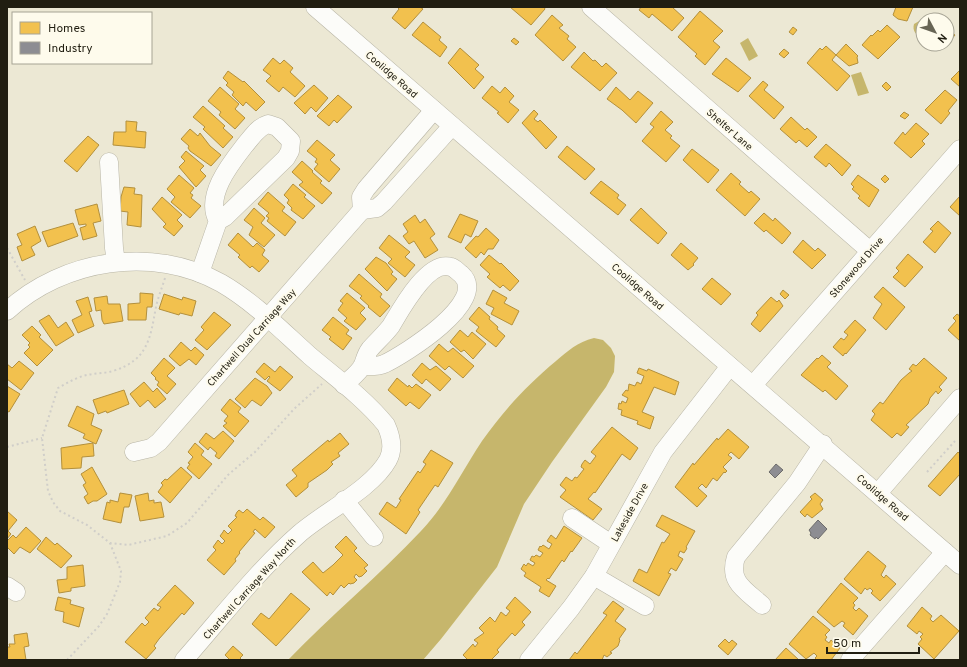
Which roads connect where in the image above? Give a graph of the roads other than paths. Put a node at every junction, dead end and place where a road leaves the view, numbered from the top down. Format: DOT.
graph roads {
  1 [pos="316,7"];
  2 [pos="591,7"];
  3 [pos="434,110"];
  4 [pos="452,126"];
  5 [pos="960,149"];
  6 [pos="109,162"];
  7 [pos="362,210"];
  8 [pos="218,221"];
  9 [pos="870,251"];
  10 [pos="116,262"];
  11 [pos="200,273"];
  12 [pos="7,311"];
  13 [pos="268,319"];
  14 [pos="362,366"];
  15 [pos="730,366"];
  16 [pos="344,385"];
  17 [pos="753,385"];
  18 [pos="960,398"];
  19 [pos="822,444"];
  20 [pos="134,452"];
  21 [pos="878,493"];
  22 [pos="344,500"];
  23 [pos="572,518"];
  24 [pos="374,538"];
  25 [pos="611,544"];
  26 [pos="945,552"];
  27 [pos="960,565"];
  28 [pos="594,576"];
  29 [pos="762,605"];
  30 [pos="645,606"];
  31 [pos="184,660"];
  32 [pos="529,660"];
  33 [pos="850,660"];
  1 -- 3 [label="street, Coolidge Road"];
  2 -- 9 [label="street, Shelter Lane"];
  3 -- 4 [label="street, Coolidge Road"];
  3 -- 7 [label="street"];
  4 -- 7 [label="street"];
  4 -- 15 [label="street, Coolidge Road"];
  5 -- 9 [label="street, Stonewood Drive"];
  6 -- 10 [label="street"];
  7 -- 13 [label="street, Chartwell Dual Carriage Way"];
  8 -- 8 [label="street"];
  8 -- 11 [label="street"];
  9 -- 17 [label="street, Stonewood Drive"];
  10 -- 11 [label="street, Chartwell Carriage Way North"];
  10 -- 12 [label="street, Chartwell Carriage Way North"];
  11 -- 13 [label="street, Chartwell Carriage Way North"];
  13 -- 16 [label="street, Chartwell Carriage Way North"];
  13 -- 20 [label="street, Chartwell Dual Carriage Way"];
  14 -- 14 [label="street"];
  14 -- 16 [label="street"];
  15 -- 17 [label="street, Coolidge Road"];
  15 -- 25 [label="street, Lakeside Drive"];
  16 -- 22 [label="street, Chartwell Carriage Way North"];
  17 -- 19 [label="street, Coolidge Road"];
  18 -- 21 [label="street"];
  19 -- 21 [label="street, Coolidge Road"];
  19 -- 29 [label="street"];
  21 -- 26 [label="street, Coolidge Road"];
  22 -- 24 [label="street"];
  22 -- 31 [label="street, Chartwell Carriage Way North"];
  23 -- 25 [label="street"];
  25 -- 28 [label="street, Lakeside Drive"];
  26 -- 27 [label="street, Coolidge Road"];
  26 -- 33 [label="street"];
  28 -- 30 [label="street"];
  28 -- 32 [label="street, Lakeside Drive"];
}
